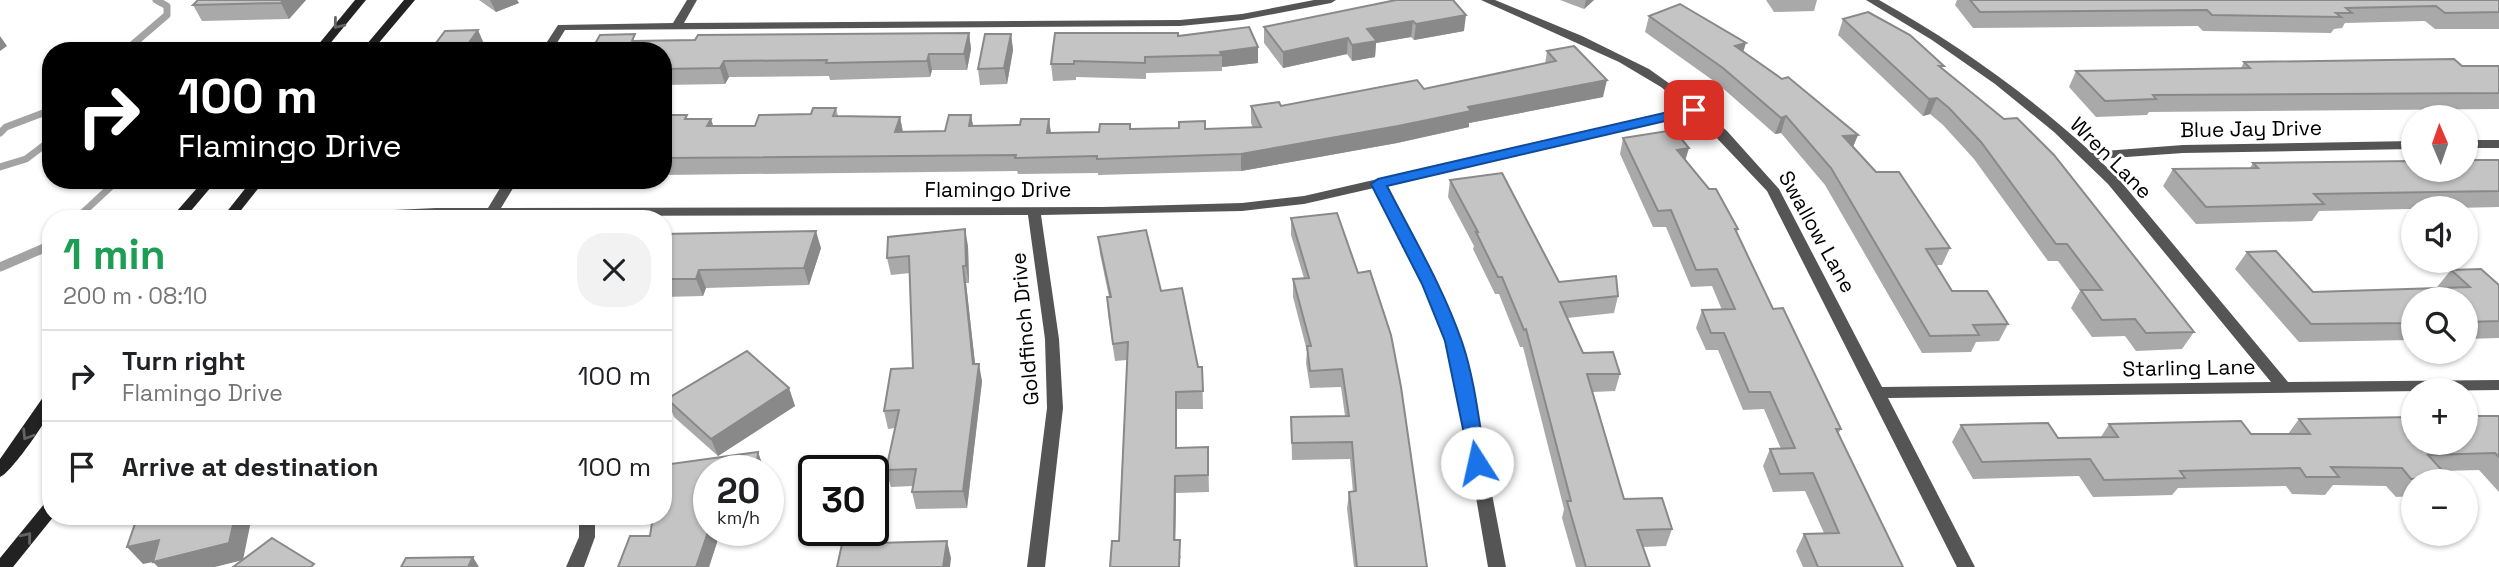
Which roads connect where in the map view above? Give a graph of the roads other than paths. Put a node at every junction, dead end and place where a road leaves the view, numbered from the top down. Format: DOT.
graph roads {
  1 [pos="361,0"];
  2 [pos="410,0"];
  3 [pos="692,0"];
  4 [pos="1331,0"];
  5 [pos="1486,0"];
  6 [pos="1874,0"];
  7 [pos="677,25"];
  8 [pos="326,42"];
  9 [pos="374,42"];
  10 [pos="552,42"];
  11 [pos="1694,110"];
  12 [pos="2478,144"];
  13 [pos="2499,144"];
  14 [pos="2401,145"];
  15 [pos="2089,156"];
  16 [pos="1378,184"];
  17 [pos="203,189"];
  18 [pos="252,189"];
  19 [pos="506,189"];
  20 [pos="184,210"];
  21 [pos="234,210"];
  22 [pos="493,210"];
  23 [pos="672,211"];
  24 [pos="1034,212"];
  25 [pos="2499,384"];
  26 [pos="2283,387"];
  27 [pos="1879,393"];
  28 [pos="42,411"];
  29 [pos="0,471"];
  30 [pos="42,519"];
  31 [pos="587,525"];
  32 [pos="3,567"];
  33 [pos="575,567"];
  34 [pos="1036,567"];
  35 [pos="1497,567"];
  36 [pos="1966,567"];
  1 -- 8 [label="main road, one-way"];
  2 -- 9 [label="main road"];
  3 -- 7 [label="street"];
  4 -- 7 [label="street"];
  5 -- 11 [label="street, Swallow Lane"];
  6 -- 15 [label="street, Wren Lane"];
  7 -- 10 [label="street"];
  11 -- 16 [label="street, Flamingo Drive"];
  11 -- 27 [label="street, Swallow Lane"];
  12 -- 13 [label="street"];
  14 -- 15 [label="street, Blue Jay Drive"];
  15 -- 26 [label="street, Wren Lane"];
  16 -- 24 [label="street, Flamingo Drive"];
  16 -- 35 [label="street"];
  17 -- 20 [label="main road"];
  18 -- 21 [label="main road"];
  19 -- 22 [label="street"];
  23 -- 24 [label="street, Flamingo Drive"];
  24 -- 34 [label="street, Goldfinch Drive"];
  25 -- 26 [label="street, Starling Lane"];
  26 -- 27 [label="street, Starling Lane"];
  27 -- 36 [label="street, Swallow Lane"];
  28 -- 29 [label="main road, one-way"];
  32 -- 30 [label="main road, one-way"];
  31 -- 33 [label="street"];
}
